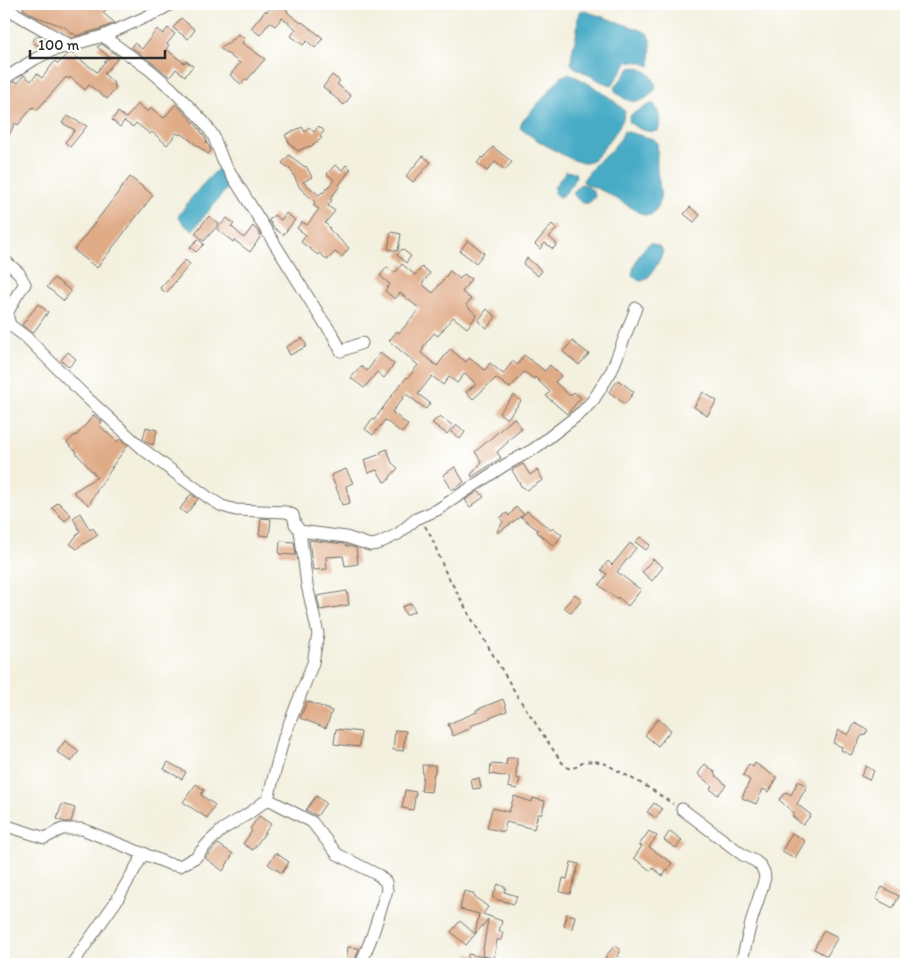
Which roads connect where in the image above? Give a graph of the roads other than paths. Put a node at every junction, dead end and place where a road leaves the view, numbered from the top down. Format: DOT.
graph roads {
  1 [pos="171,4"];
  2 [pos="4,7"];
  3 [pos="103,36"];
  4 [pos="70,45"];
  5 [pos="4,79"];
  6 [pos="4,260"];
  7 [pos="636,308"];
  8 [pos="362,343"];
  9 [pos="300,531"];
  10 [pos="268,799"];
  11 [pos="682,809"];
  12 [pos="4,825"];
  13 [pos="144,853"];
  14 [pos="72,964"];
  15 [pos="361,964"];
  16 [pos="741,964"];
  1 -- 3 [label="street"];
  2 -- 4 [label="street"];
  3 -- 4 [label="street"];
  3 -- 8 [label="street"];
  4 -- 5 [label="street"];
  6 -- 9 [label="street"];
  7 -- 9 [label="street"];
  9 -- 10 [label="street"];
  10 -- 13 [label="street"];
  10 -- 15 [label="street"];
  11 -- 16 [label="street"];
  12 -- 13 [label="street"];
  13 -- 14 [label="street"];
}
